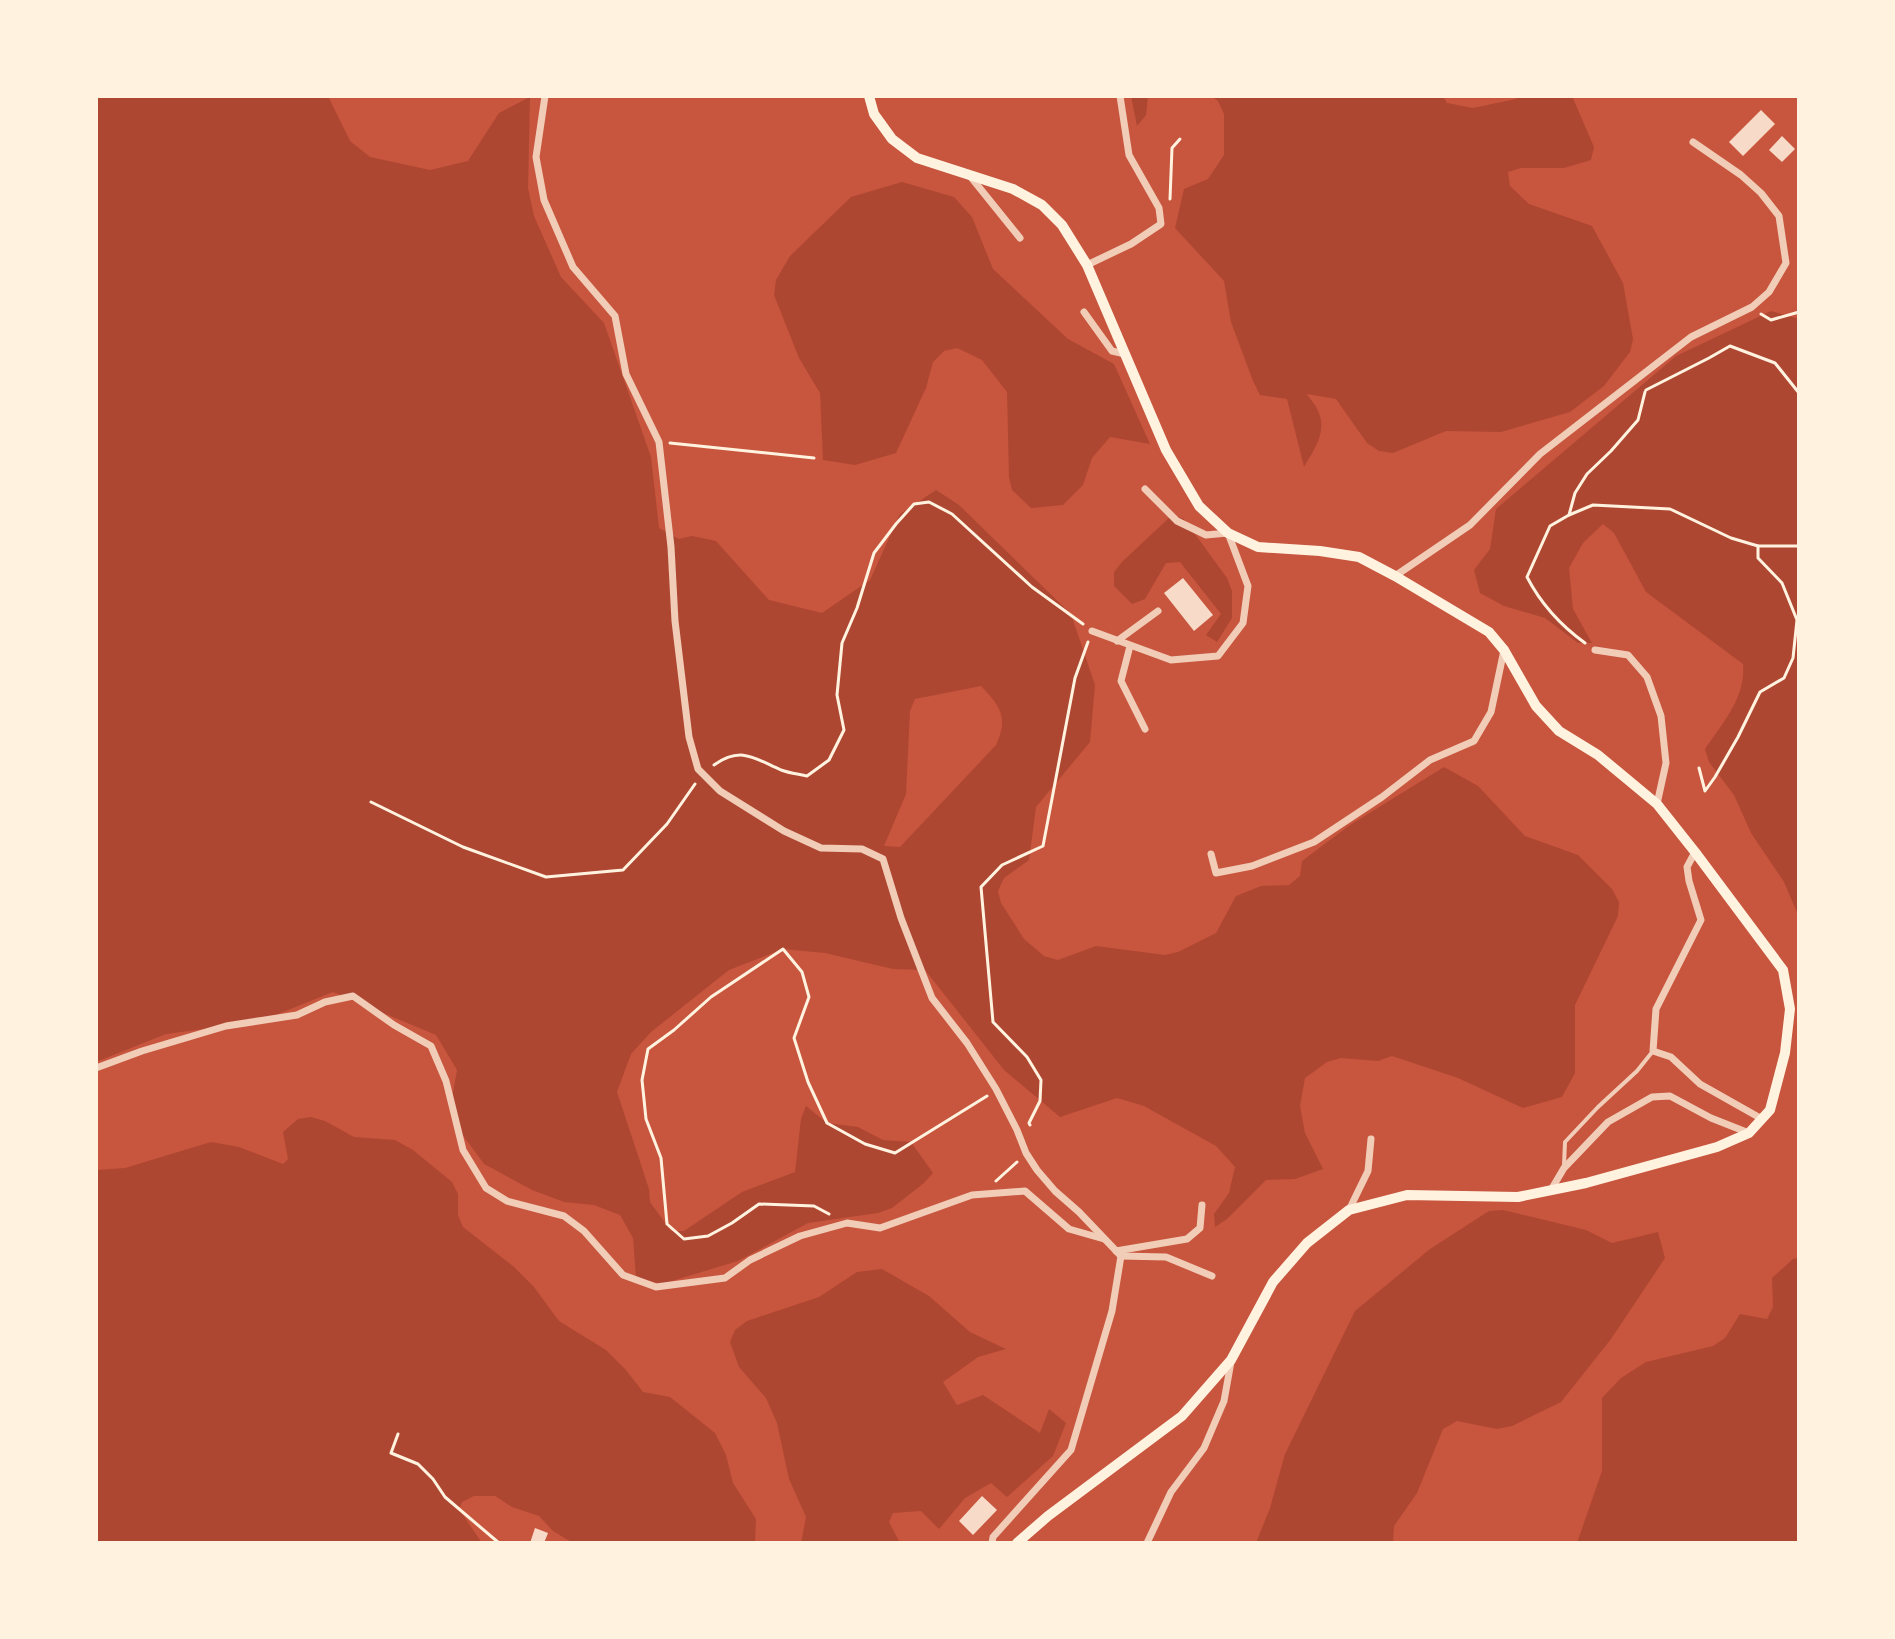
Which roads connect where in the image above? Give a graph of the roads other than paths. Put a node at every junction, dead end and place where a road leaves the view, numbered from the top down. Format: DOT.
graph roads {
  1 [pos="545,96"];
  2 [pos="869,96"];
  3 [pos="1120,96"];
  4 [pos="1693,142"];
  5 [pos="968,175"];
  6 [pos="1020,238"];
  7 [pos="1087,265"];
  8 [pos="1084,312"];
  9 [pos="1125,354"];
  10 [pos="1145,489"];
  11 [pos="1228,533"];
  12 [pos="1395,576"];
  13 [pos="1158,611"];
  14 [pos="1092,631"];
  15 [pos="1117,641"];
  16 [pos="1130,646"];
  17 [pos="1504,650"];
  18 [pos="1595,650"];
  19 [pos="1145,729"];
  20 [pos="1657,804"];
  21 [pos="1695,852"];
  22 [pos="1211,854"];
  23 [pos="1653,1051"];
  24 [pos="96,1068"];
  25 [pos="1762,1119"];
  26 [pos="1749,1133"];
  27 [pos="1371,1139"];
  28 [pos="1564,1168"];
  29 [pos="1551,1190"];
  30 [pos="1202,1205"];
  31 [pos="1349,1210"];
  32 [pos="1106,1240"];
  33 [pos="1118,1253"];
  34 [pos="1212,1276"];
  35 [pos="1231,1360"];
  36 [pos="992,1543"];
  37 [pos="1017,1543"];
  38 [pos="1147,1543"];
  1 -- 32 [label="street"];
  2 -- 5 [label="main road"];
  3 -- 7 [label="street"];
  4 -- 12 [label="street"];
  5 -- 6 [label="street"];
  5 -- 7 [label="main road"];
  7 -- 9 [label="main road"];
  8 -- 9 [label="street"];
  9 -- 11 [label="main road"];
  10 -- 11 [label="street"];
  11 -- 12 [label="main road"];
  11 -- 16 [label="street"];
  12 -- 17 [label="main road"];
  13 -- 15 [label="street"];
  14 -- 15 [label="street"];
  15 -- 16 [label="street"];
  16 -- 19 [label="street"];
  17 -- 20 [label="main road"];
  17 -- 22 [label="street"];
  18 -- 20 [label="street"];
  20 -- 21 [label="main road"];
  21 -- 23 [label="street"];
  21 -- 25 [label="main road"];
  23 -- 25 [label="street"];
  23 -- 28 [label="lane"];
  24 -- 32 [label="street"];
  25 -- 26 [label="main road"];
  26 -- 28 [label="street"];
  26 -- 29 [label="main road"];
  27 -- 31 [label="street"];
  28 -- 29 [label="street"];
  29 -- 31 [label="main road"];
  30 -- 33 [label="street"];
  31 -- 35 [label="main road"];
  32 -- 33 [label="street"];
  33 -- 34 [label="street"];
  33 -- 36 [label="street"];
  35 -- 37 [label="main road"];
  35 -- 38 [label="street"];
}
